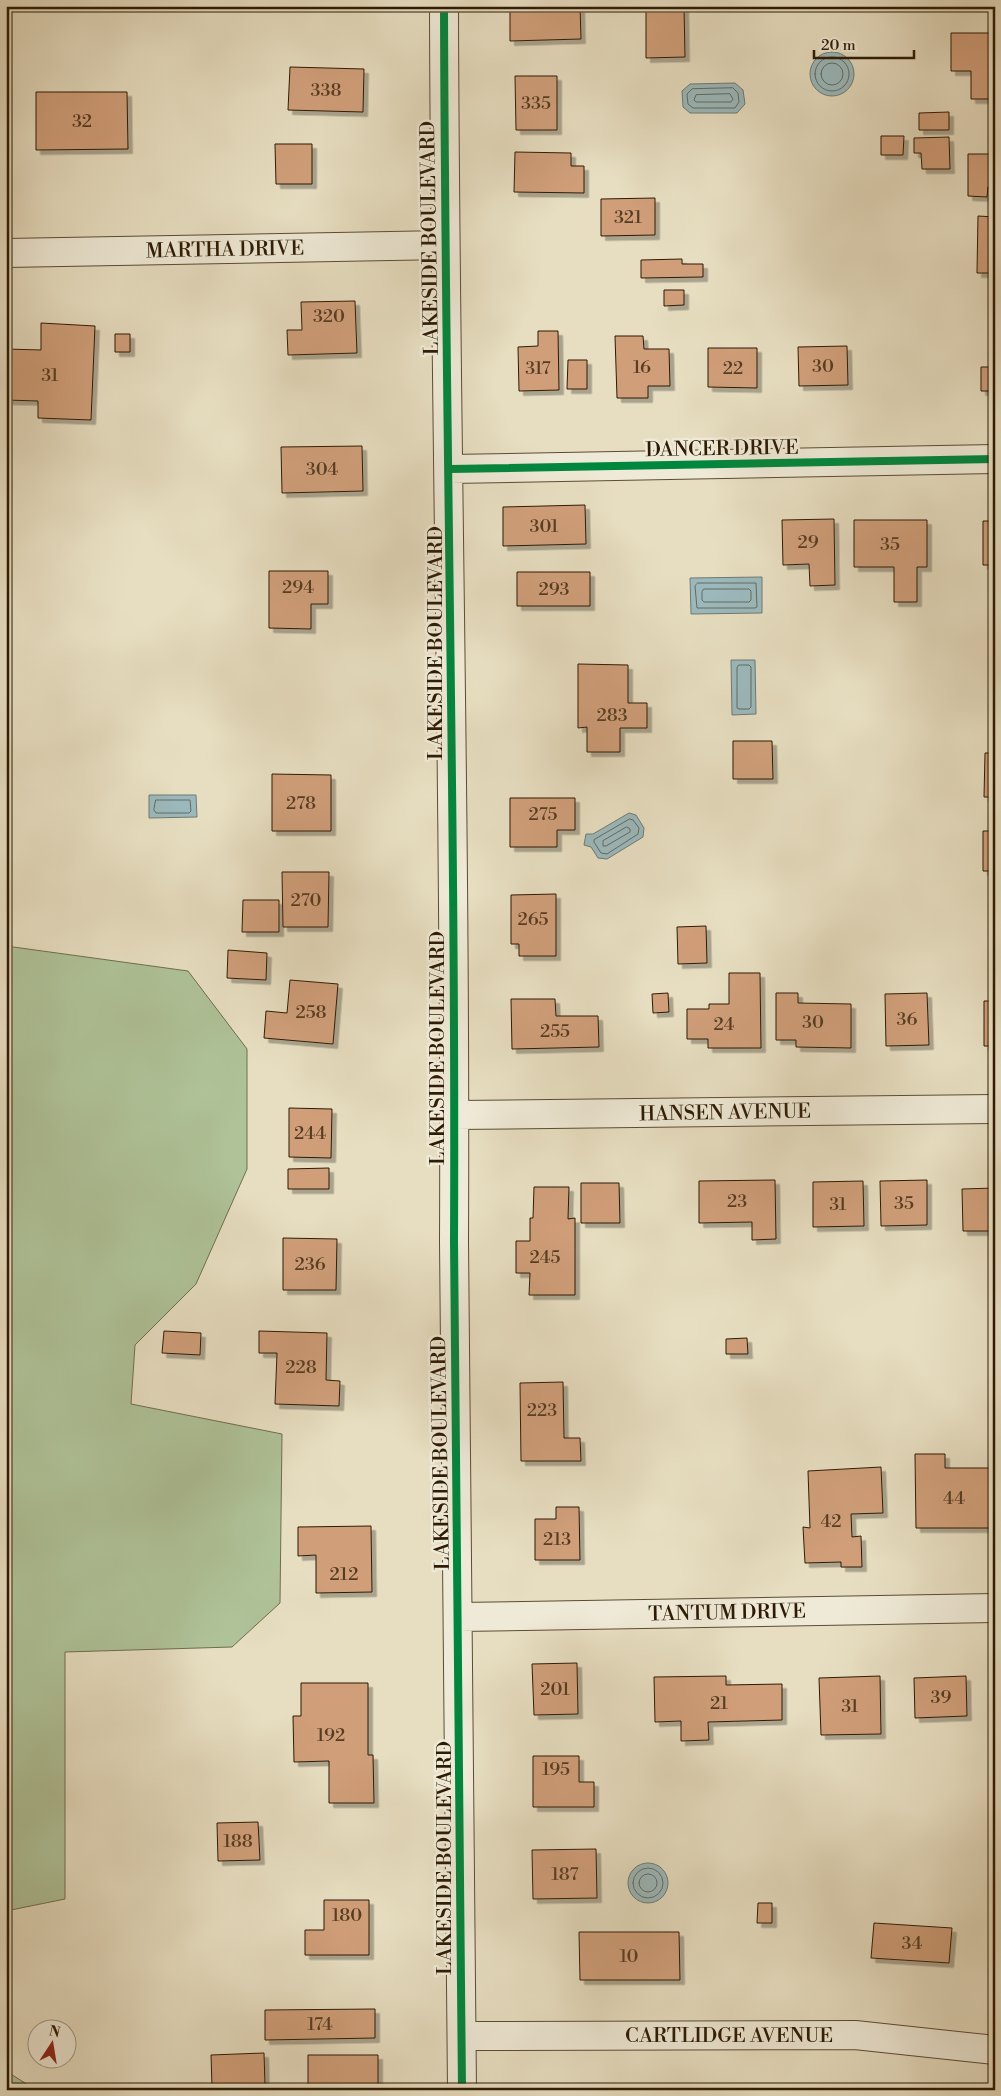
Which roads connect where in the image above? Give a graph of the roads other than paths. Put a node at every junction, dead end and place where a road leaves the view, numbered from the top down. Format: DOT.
graph roads {
  1 [pos="444,6"];
  2 [pos="444,245"];
  3 [pos="6,253"];
  4 [pos="995,460"];
  5 [pos="450,469"];
  6 [pos="995,1109"];
  7 [pos="455,1115"];
  8 [pos="995,1608"];
  9 [pos="459,1617"];
  10 [pos="462,2036"];
  11 [pos="995,2050"];
  12 [pos="462,2090"];
  1 -- 2 [label="street, LAKESIDE BOULEVARD"];
  2 -- 3 [label="street, MARTHA DRIVE"];
  2 -- 5 [label="street, LAKESIDE BOULEVARD"];
  4 -- 5 [label="street, DANCER DRIVE"];
  5 -- 7 [label="street, LAKESIDE BOULEVARD"];
  6 -- 7 [label="street, HANSEN AVENUE"];
  7 -- 9 [label="street, LAKESIDE BOULEVARD"];
  8 -- 9 [label="street, TANTUM DRIVE"];
  9 -- 10 [label="street, LAKESIDE BOULEVARD"];
  10 -- 11 [label="street, CARTLIDGE AVENUE"];
  10 -- 12 [label="street, LAKESIDE BOULEVARD"];
}
